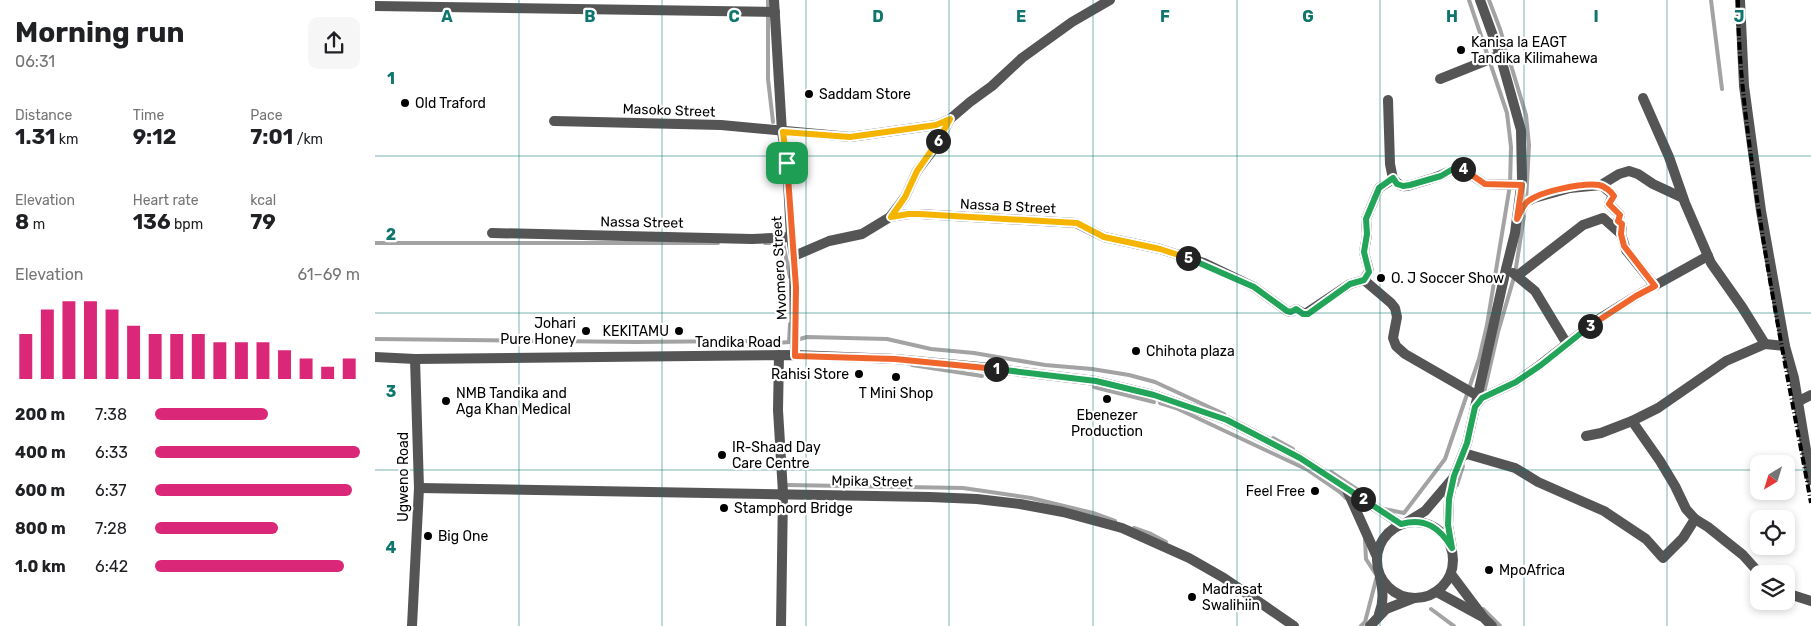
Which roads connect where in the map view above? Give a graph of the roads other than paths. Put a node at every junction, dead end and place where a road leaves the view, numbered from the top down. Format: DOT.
graph roads {
  1 [pos="774,0"];
  2 [pos="1110,0"];
  3 [pos="1480,0"];
  4 [pos="1740,0"];
  5 [pos="375,6"];
  6 [pos="775,12"];
  7 [pos="1500,55"];
  8 [pos="1440,79"];
  9 [pos="1643,98"];
  10 [pos="1389,100"];
  11 [pos="950,119"];
  12 [pos="554,121"];
  13 [pos="783,132"];
  14 [pos="1393,178"];
  15 [pos="1522,185"];
  16 [pos="1601,185"];
  17 [pos="1683,198"];
  18 [pos="891,217"];
  19 [pos="1517,219"];
  20 [pos="492,233"];
  21 [pos="1621,234"];
  22 [pos="791,237"];
  23 [pos="794,256"];
  24 [pos="1708,256"];
  25 [pos="1506,269"];
  26 [pos="1517,276"];
  27 [pos="1364,280"];
  28 [pos="1655,286"];
  29 [pos="1567,344"];
  30 [pos="1765,344"];
  31 [pos="1785,346"];
  32 [pos="779,355"];
  33 [pos="795,356"];
  34 [pos="375,357"];
  35 [pos="415,359"];
  36 [pos="1478,396"];
  37 [pos="1811,396"];
  38 [pos="1797,402"];
  39 [pos="1475,407"];
  40 [pos="1632,421"];
  41 [pos="1586,436"];
  42 [pos="1463,456"];
  43 [pos="1454,476"];
  44 [pos="1811,480"];
  45 [pos="1346,487"];
  46 [pos="419,488"];
  47 [pos="783,493"];
  48 [pos="1695,519"];
  49 [pos="1403,524"];
  50 [pos="1452,548"];
  51 [pos="1377,557"];
  52 [pos="1752,565"];
  53 [pos="1379,572"];
  54 [pos="1451,574"];
  55 [pos="1437,592"];
  56 [pos="1795,596"];
  57 [pos="1415,598"];
  58 [pos="1811,601"];
  59 [pos="1379,615"];
  60 [pos="1484,618"];
  61 [pos="412,626"];
  62 [pos="781,626"];
  63 [pos="1294,626"];
  64 [pos="1369,626"];
  65 [pos="1492,626"];
  1 -- 6 [label="street, Mvomero Street"];
  2 -- 11 [label="street"];
  3 -- 7 [label="street"];
  4 -- 31 [label="street"];
  5 -- 6 [label="street"];
  6 -- 13 [label="street, Mvomero Street"];
  7 -- 8 [label="street"];
  7 -- 15 [label="street"];
  9 -- 17 [label="street"];
  10 -- 14 [label="street"];
  11 -- 13 [label="street, Masoko Street"];
  11 -- 18 [label="street"];
  12 -- 13 [label="street, Masoko Street"];
  13 -- 22 [label="street, Mvomero Street"];
  14 -- 15 [label="street"];
  14 -- 27 [label="street"];
  15 -- 19 [label="street"];
  16 -- 17 [label="street"];
  16 -- 19 [label="street"];
  16 -- 21 [label="street"];
  17 -- 24 [label="street"];
  18 -- 23 [label="street"];
  18 -- 27 [label="street, Nassa B Street"];
  19 -- 25 [label="street"];
  20 -- 22 [label="street, Nassa Street"];
  21 -- 26 [label="street"];
  21 -- 28 [label="street"];
  22 -- 23 [label="street, Mvomero Street"];
  23 -- 33 [label="street, Mvomero Street"];
  24 -- 28 [label="street"];
  24 -- 30 [label="street"];
  25 -- 26 [label="street"];
  25 -- 36 [label="street"];
  26 -- 29 [label="street"];
  27 -- 36 [label="street"];
  28 -- 29 [label="street"];
  29 -- 39 [label="street"];
  30 -- 31 [label="street"];
  30 -- 40 [label="street"];
  31 -- 38 [label="street"];
  32 -- 33 [label="street, Tandika Road"];
  32 -- 35 [label="street, Tandika Road"];
  32 -- 47 [label="street"];
  33 -- 45 [label="street, Tandika Road"];
  34 -- 35 [label="street, Tandika Road"];
  35 -- 46 [label="street, Ugweno Road"];
  36 -- 39 [label="street"];
  37 -- 38 [label="street"];
  38 -- 44 [label="street"];
  39 -- 42 [label="street"];
  40 -- 41 [label="street"];
  40 -- 48 [label="street"];
  42 -- 43 [label="street"];
  42 -- 48 [label="street"];
  43 -- 49 [label="street"];
  43 -- 50 [label="street"];
  45 -- 49 [label="street, Tandika Road"];
  45 -- 51 [label="street"];
  46 -- 47 [label="street, Mpika Street"];
  46 -- 61 [label="street, Ugweno Road"];
  47 -- 62 [label="street"];
  47 -- 63 [label="street, Mpika Street"];
  48 -- 52 [label="street"];
  49 -- 50 [label="street"];
  49 -- 51 [label="street"];
  50 -- 54 [label="street"];
  51 -- 53 [label="street"];
  53 -- 57 [label="street"];
  53 -- 59 [label="street"];
  54 -- 55 [label="street"];
  54 -- 60 [label="street"];
  55 -- 57 [label="street"];
  55 -- 60 [label="street"];
  56 -- 58 [label="street"];
  57 -- 59 [label="street"];
  59 -- 64 [label="street"];
  60 -- 65 [label="street"];
}
